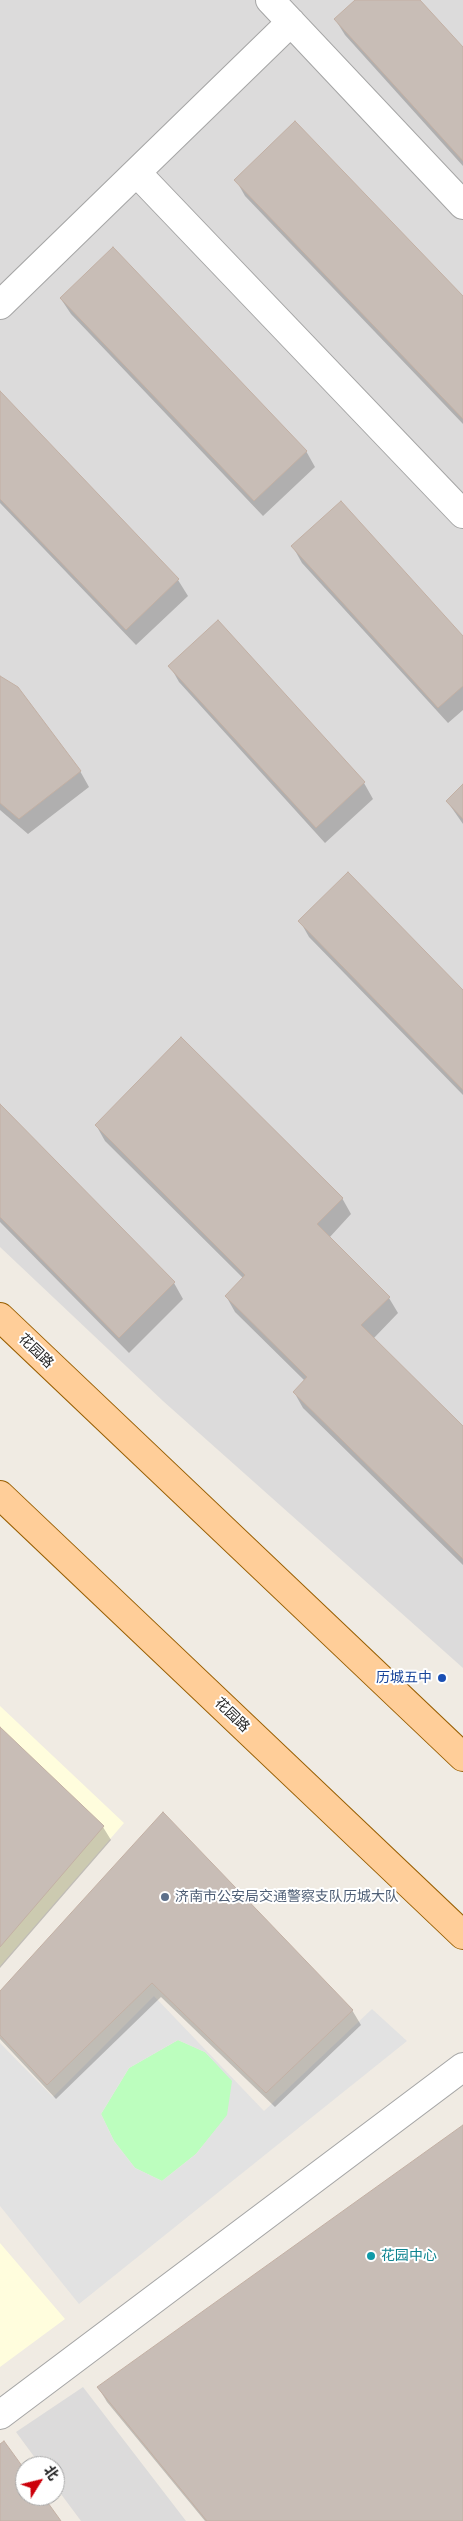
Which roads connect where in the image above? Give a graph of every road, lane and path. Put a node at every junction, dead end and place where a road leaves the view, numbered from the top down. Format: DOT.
graph roads {
  1 [pos="270,0"];
  2 [pos="291,22"];
  3 [pos="137,173"];
  4 [pos="463,205"];
  5 [pos="0,305"];
  6 [pos="463,514"];
  7 [pos="0,1317"];
  8 [pos="0,1495"];
  9 [pos="463,1758"];
  10 [pos="463,1935"];
  11 [pos="463,2067"];
  12 [pos="0,2415"];
  1 -- 2 [label="street"];
  2 -- 3 [label="street"];
  2 -- 4 [label="street"];
  3 -- 5 [label="street"];
  3 -- 6 [label="street"];
  7 -- 9 [label="main road, 花园路"];
  8 -- 10 [label="main road, 花园路"];
  11 -- 12 [label="street"];
}
